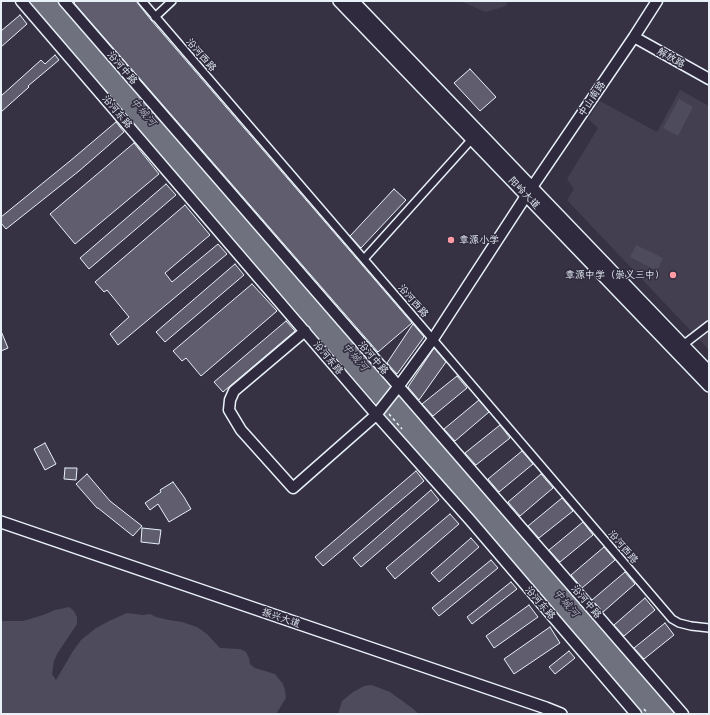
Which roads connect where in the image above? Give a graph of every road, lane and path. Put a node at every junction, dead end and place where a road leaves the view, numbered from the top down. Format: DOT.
graph roads {
  1 [pos="21,1"];
  2 [pos="64,1"];
  3 [pos="142,1"];
  4 [pos="172,1"];
  5 [pos="339,1"];
  6 [pos="353,1"];
  7 [pos="657,1"];
  8 [pos="155,17"];
  9 [pos="634,37"];
  10 [pos="709,79"];
  11 [pos="472,140"];
  12 [pos="529,192"];
  13 [pos="364,260"];
  14 [pos="709,325"];
  15 [pos="305,331"];
  16 [pos="433,339"];
  17 [pos="683,345"];
  18 [pos="709,372"];
  19 [pos="709,386"];
  20 [pos="396,390"];
  21 [pos="379,411"];
  22 [pos="1,522"];
  23 [pos="1,528"];
  24 [pos="709,628"];
  25 [pos="545,714"];
  26 [pos="561,714"];
  27 [pos="636,714"];
  28 [pos="683,714"];
  1 -- 15 [label="street, 沿河东路"];
  2 -- 20 [label="street, 沿河中路"];
  3 -- 8 [label="street, 沿河西路"];
  4 -- 8 [label="street"];
  5 -- 11 [label="main road, 阳岭大道"];
  6 -- 12 [label="main road, 阳岭大道"];
  7 -- 9 [label="street, 中山南路"];
  8 -- 13 [label="street, 沿河西路"];
  9 -- 10 [label="street, 解放路"];
  9 -- 12 [label="street, 中山南路"];
  11 -- 12 [label="main road, 阳岭大道"];
  11 -- 13 [label="street"];
  12 -- 16 [label="street, 中山南路"];
  12 -- 17 [label="main road, 阳岭大道"];
  12 -- 19 [label="main road, 阳岭大道"];
  13 -- 16 [label="street, 沿河西路"];
  14 -- 17 [label="street"];
  15 -- 21 [label="street, 沿河东路"];
  15 -- 21 [label="street, 中山南路"];
  16 -- 20 [label="street, 中山南路"];
  16 -- 24 [label="street, 沿河西路"];
  17 -- 18 [label="main road, 阳岭大道"];
  20 -- 21 [label="street, 中山南路"];
  20 -- 28 [label="street, 沿河中路"];
  21 -- 27 [label="street, 沿河东路"];
  22 -- 26 [label="main road, 振兴大道"];
  23 -- 25 [label="main road, 振兴大道"];
}
